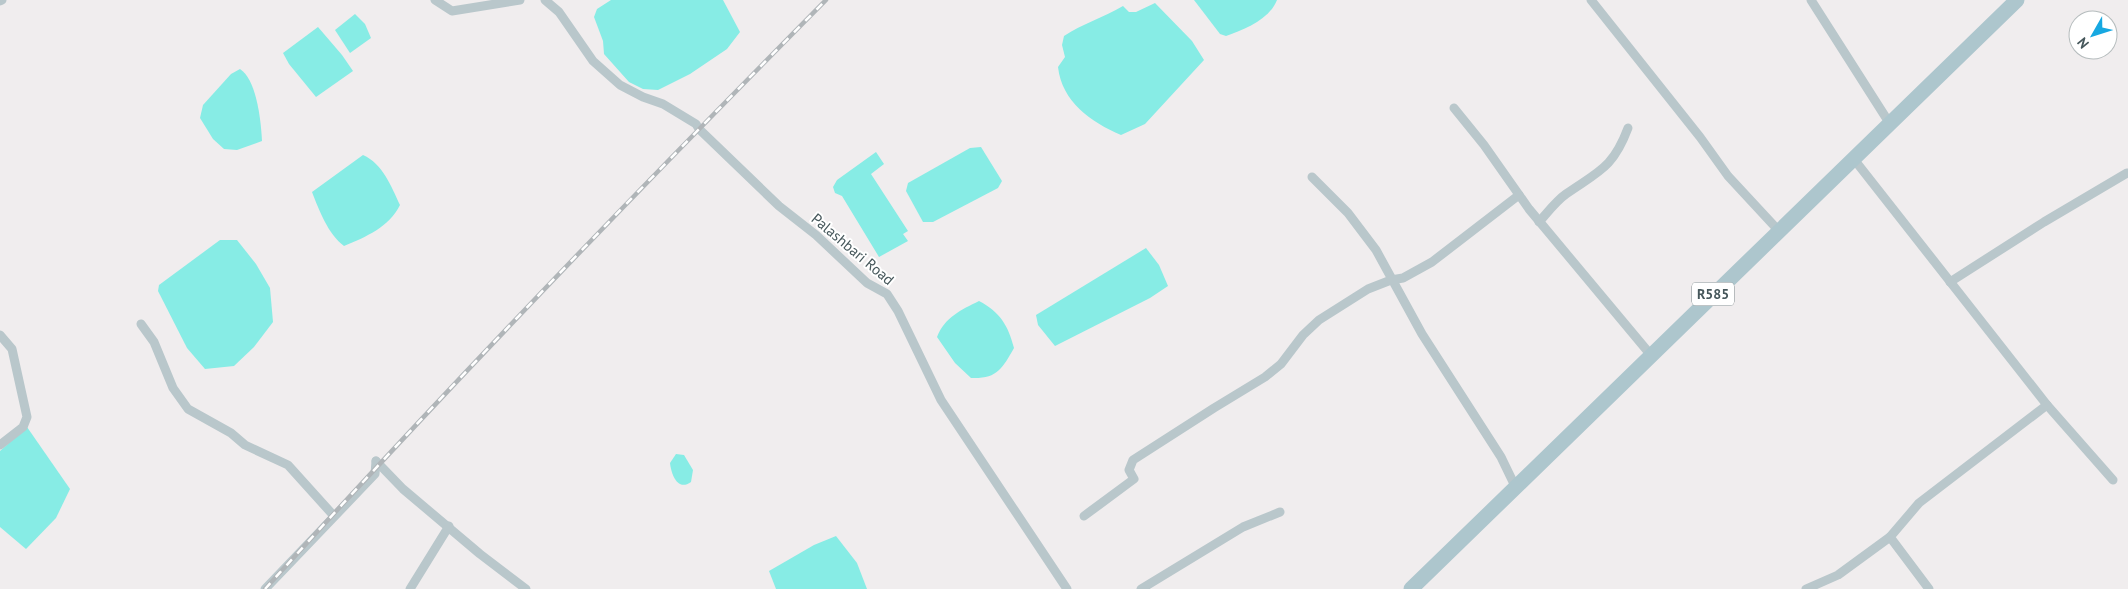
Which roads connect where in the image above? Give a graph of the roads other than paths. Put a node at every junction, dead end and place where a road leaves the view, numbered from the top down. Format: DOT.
graph roads {
  1 [pos="435,0"];
  2 [pos="520,0"];
  3 [pos="545,0"];
  4 [pos="1591,0"];
  5 [pos="1811,0"];
  6 [pos="2017,0"];
  7 [pos="1454,108"];
  8 [pos="1890,124"];
  9 [pos="1628,128"];
  10 [pos="1853,158"];
  11 [pos="2127,173"];
  12 [pos="1312,177"];
  13 [pos="1519,195"];
  14 [pos="1540,222"];
  15 [pos="1778,230"];
  16 [pos="1391,280"];
  17 [pos="1950,282"];
  18 [pos="141,324"];
  19 [pos="0,335"];
  20 [pos="1650,354"];
  21 [pos="2047,405"];
  22 [pos="0,445"];
  23 [pos="2113,480"];
  24 [pos="1515,486"];
  25 [pos="1280,512"];
  26 [pos="334,516"];
  27 [pos="1084,516"];
  28 [pos="448,526"];
  29 [pos="1890,537"];
  30 [pos="265,589"];
  31 [pos="410,589"];
  32 [pos="526,589"];
  33 [pos="1067,589"];
  34 [pos="1141,589"];
  35 [pos="1411,589"];
  36 [pos="1806,589"];
  37 [pos="1929,589"];
  1 -- 2 [label="street"];
  3 -- 33 [label="street, Palashbari Road"];
  4 -- 15 [label="street"];
  5 -- 8 [label="street"];
  6 -- 8 [label="main road, R585"];
  7 -- 13 [label="street"];
  8 -- 10 [label="main road, R585"];
  9 -- 14 [label="street"];
  10 -- 15 [label="main road, R585"];
  10 -- 17 [label="street"];
  11 -- 17 [label="street"];
  12 -- 16 [label="street"];
  13 -- 14 [label="street"];
  13 -- 16 [label="street"];
  14 -- 20 [label="street"];
  15 -- 20 [label="main road, R585"];
  16 -- 24 [label="street"];
  16 -- 27 [label="street"];
  17 -- 21 [label="street"];
  18 -- 26 [label="street"];
  19 -- 22 [label="street"];
  20 -- 24 [label="main road, R585"];
  21 -- 23 [label="street"];
  21 -- 29 [label="street"];
  24 -- 35 [label="main road, R585"];
  25 -- 34 [label="street"];
  26 -- 28 [label="street"];
  26 -- 30 [label="street"];
  28 -- 31 [label="street"];
  28 -- 32 [label="street"];
  29 -- 36 [label="street"];
  29 -- 37 [label="street"];
}
